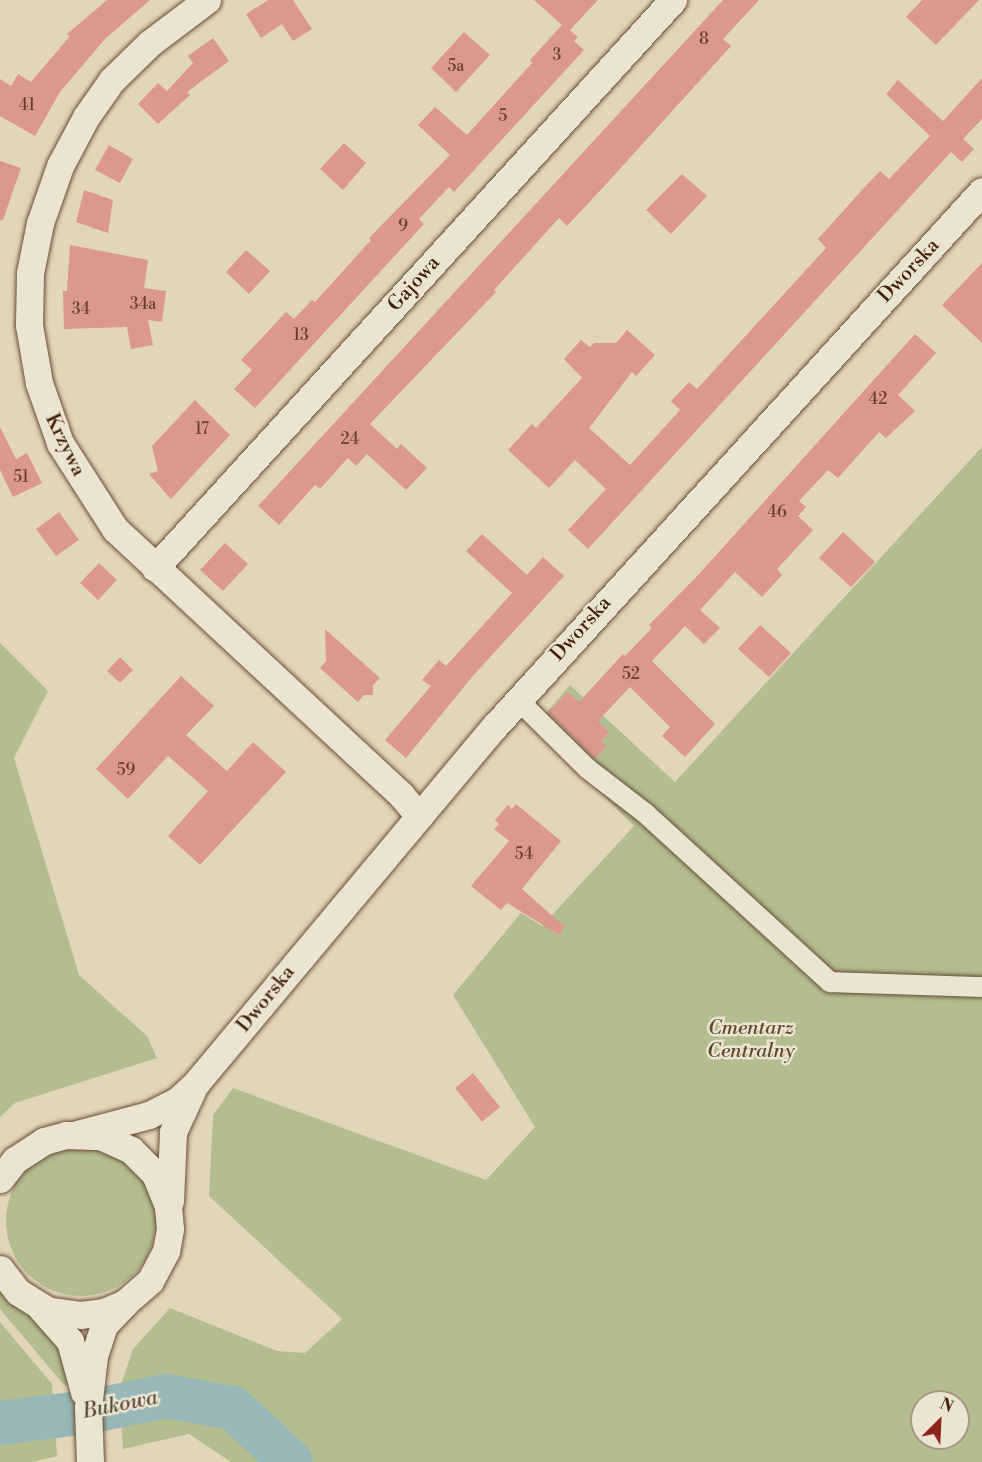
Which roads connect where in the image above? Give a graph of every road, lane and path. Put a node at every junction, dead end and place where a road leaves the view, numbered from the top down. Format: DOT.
graph roads {
  1 [pos="207,0"];
  2 [pos="673,0"];
  3 [pos="982,191"];
  4 [pos="155,567"];
  5 [pos="518,700"];
  6 [pos="419,816"];
  7 [pos="982,987"];
  8 [pos="197,1082"];
  9 [pos="77,1134"];
  10 [pos="0,1178"];
  11 [pos="170,1217"];
  12 [pos="0,1269"];
  13 [pos="125,1304"];
  14 [pos="37,1305"];
  15 [pos="88,1408"];
  16 [pos="90,1462"];
  1 -- 4 [label="street, Krzywa"];
  2 -- 4 [label="street, Gajowa"];
  3 -- 5 [label="street, Dworska"];
  4 -- 6 [label="street, Krzywa"];
  5 -- 6 [label="street, Dworska"];
  5 -- 7 [label="street"];
  6 -- 8 [label="street, Dworska"];
  8 -- 9 [label="street, Dworska"];
  8 -- 11 [label="street, Dworska"];
  9 -- 10 [label="street, Dworska"];
  9 -- 11 [label="street"];
  11 -- 13 [label="street, Dworska"];
  12 -- 14 [label="street"];
  13 -- 14 [label="street"];
  13 -- 15 [label="street, Dworska"];
  14 -- 15 [label="street"];
  15 -- 16 [label="street"];
}
